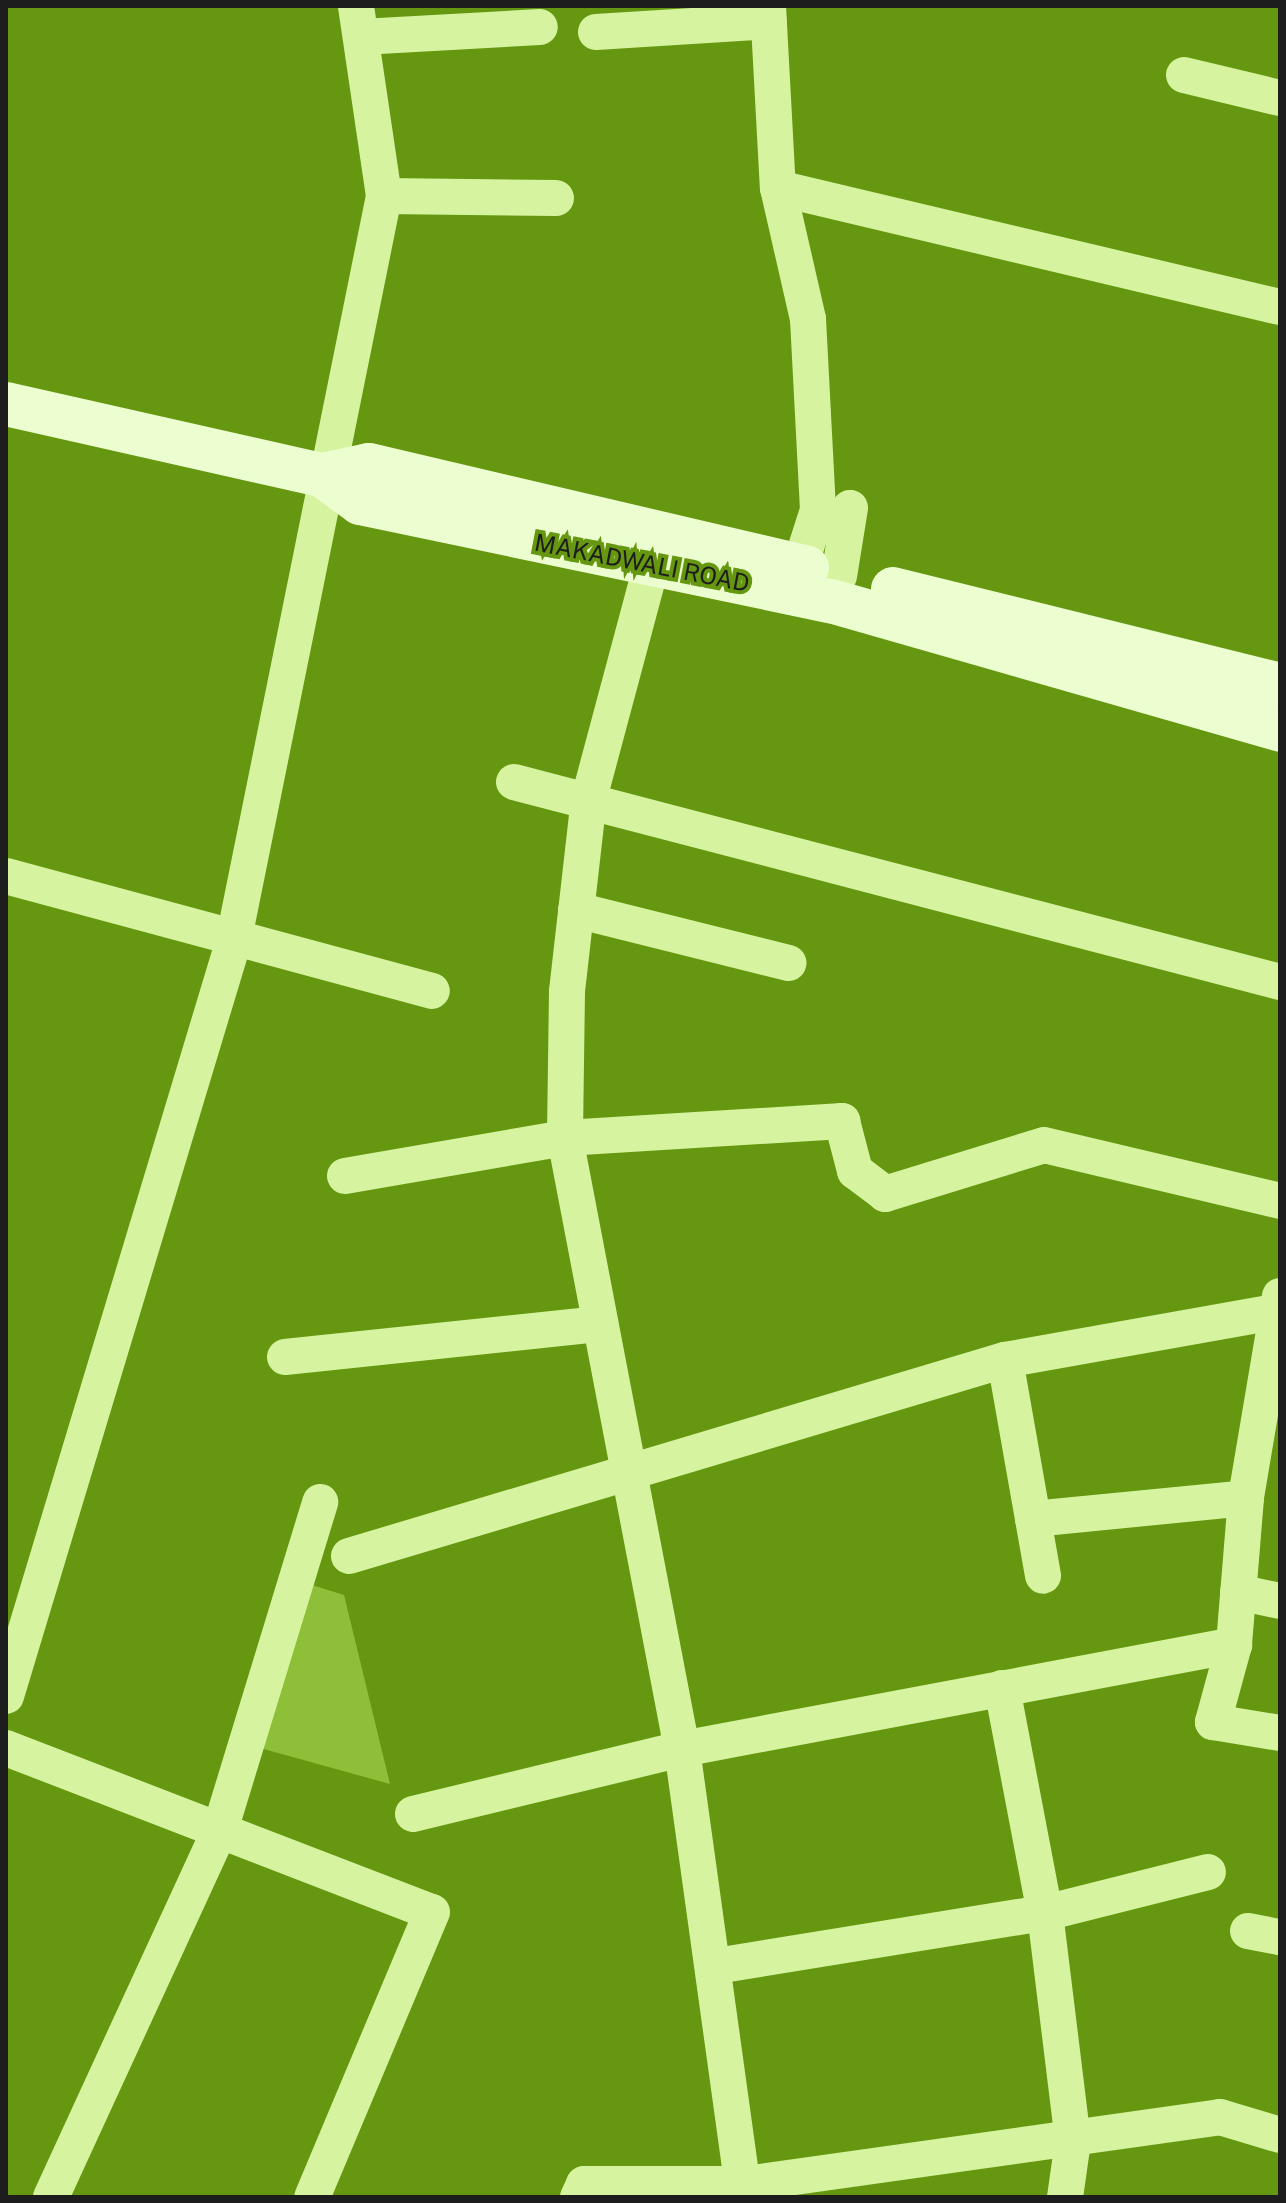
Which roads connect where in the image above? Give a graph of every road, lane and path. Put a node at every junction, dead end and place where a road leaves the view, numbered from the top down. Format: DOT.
graph roads {
  1 [pos="768,13"];
  2 [pos="358,21"];
  3 [pos="540,27"];
  4 [pos="596,32"];
  5 [pos="1184,75"];
  6 [pos="1280,98"];
  7 [pos="778,188"];
  8 [pos="384,196"];
  9 [pos="556,198"];
  10 [pos="1280,307"];
  11 [pos="6,404"];
  12 [pos="322,475"];
  13 [pos="850,508"];
  14 [pos="655,550"];
  15 [pos="819,571"];
  16 [pos="1280,685"];
  17 [pos="1280,730"];
  18 [pos="514,782"];
  19 [pos="589,798"];
  20 [pos="6,876"];
  21 [pos="576,910"];
  22 [pos="233,943"];
  23 [pos="789,963"];
  24 [pos="1280,982"];
  25 [pos="432,991"];
  26 [pos="565,1138"];
  27 [pos="345,1176"];
  28 [pos="1280,1201"];
  29 [pos="1277,1304"];
  30 [pos="600,1324"];
  31 [pos="1274,1352"];
  32 [pos="285,1357"];
  33 [pos="1005,1360"];
  34 [pos="626,1474"];
  35 [pos="1246,1498"];
  36 [pos="320,1502"];
  37 [pos="1033,1519"];
  38 [pos="349,1556"];
  39 [pos="1043,1576"];
  40 [pos="1238,1592"];
  41 [pos="1280,1601"];
  42 [pos="1234,1645"];
  43 [pos="1002,1688"];
  44 [pos="6,1696"];
  45 [pos="1280,1733"];
  46 [pos="6,1748"];
  47 [pos="682,1749"];
  48 [pos="413,1814"];
  49 [pos="220,1830"];
  50 [pos="1208,1872"];
  51 [pos="1045,1913"];
  52 [pos="716,1966"];
  53 [pos="1280,2135"];
  54 [pos="1073,2141"];
  55 [pos="745,2190"];
  56 [pos="51,2197"];
  57 [pos="312,2197"];
  58 [pos="578,2197"];
  59 [pos="1065,2197"];
  1 -- 4 [label="street"];
  1 -- 7 [label="street"];
  2 -- 3 [label="street"];
  2 -- 8 [label="street"];
  5 -- 6 [label="street"];
  7 -- 10 [label="street"];
  7 -- 15 [label="street"];
  8 -- 9 [label="street"];
  8 -- 12 [label="street"];
  11 -- 12 [label="street"];
  12 -- 14 [label="street"];
  12 -- 22 [label="street"];
  13 -- 15 [label="street"];
  14 -- 15 [label="street"];
  14 -- 17 [label="street, MAKADWALI ROAD"];
  14 -- 19 [label="street"];
  15 -- 16 [label="street"];
  18 -- 19 [label="street"];
  19 -- 21 [label="street"];
  19 -- 24 [label="street"];
  20 -- 22 [label="street"];
  21 -- 23 [label="street"];
  21 -- 26 [label="street"];
  22 -- 25 [label="street"];
  22 -- 44 [label="street"];
  26 -- 27 [label="street"];
  26 -- 28 [label="street"];
  26 -- 30 [label="street"];
  29 -- 31 [label="street"];
  29 -- 33 [label="street"];
  30 -- 32 [label="street"];
  30 -- 34 [label="street"];
  31 -- 35 [label="street"];
  33 -- 34 [label="street"];
  33 -- 37 [label="street"];
  34 -- 38 [label="street"];
  34 -- 47 [label="street"];
  35 -- 37 [label="street"];
  35 -- 40 [label="street"];
  36 -- 49 [label="street"];
  37 -- 39 [label="street"];
  40 -- 41 [label="street"];
  40 -- 42 [label="street"];
  42 -- 43 [label="street"];
  42 -- 45 [label="street"];
  43 -- 47 [label="street"];
  43 -- 51 [label="street"];
  46 -- 49 [label="street"];
  47 -- 48 [label="street"];
  47 -- 52 [label="street"];
  49 -- 56 [label="street"];
  49 -- 57 [label="street"];
  50 -- 51 [label="street"];
  51 -- 52 [label="street"];
  51 -- 54 [label="street"];
  52 -- 55 [label="street"];
  53 -- 54 [label="street"];
  54 -- 55 [label="street"];
  54 -- 59 [label="street"];
  55 -- 58 [label="street"];
}
